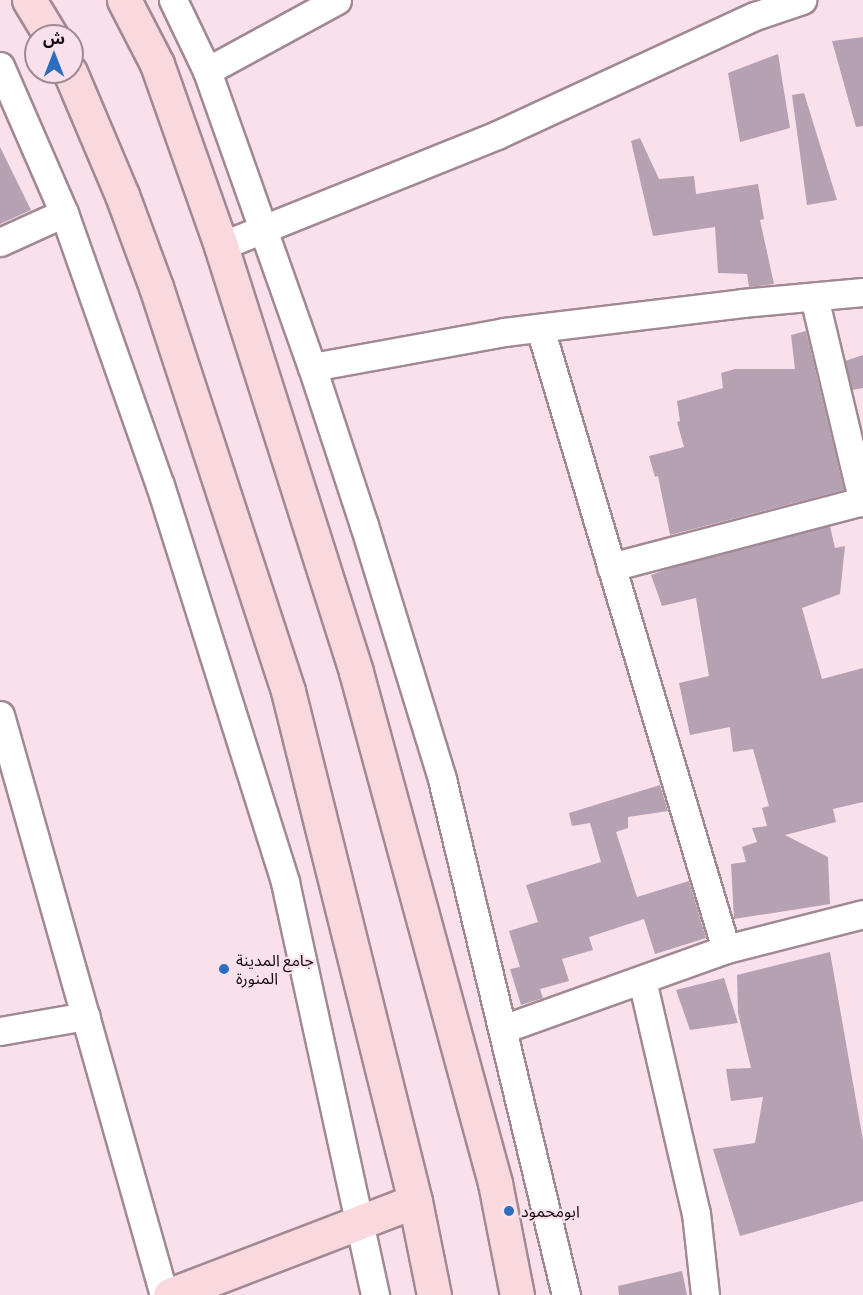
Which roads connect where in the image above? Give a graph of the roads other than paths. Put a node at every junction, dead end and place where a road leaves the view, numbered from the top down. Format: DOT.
graph roads {
  1 [pos="29,0"];
  2 [pos="124,0"];
  3 [pos="173,0"];
  4 [pos="337,0"];
  5 [pos="802,0"];
  6 [pos="44,24"];
  7 [pos="0,66"];
  8 [pos="207,71"];
  9 [pos="75,84"];
  10 [pos="64,213"];
  11 [pos="263,231"];
  12 [pos="0,242"];
  13 [pos="221,246"];
  14 [pos="863,292"];
  15 [pos="814,297"];
  16 [pos="540,328"];
  17 [pos="312,367"];
  18 [pos="863,501"];
  19 [pos="611,567"];
  20 [pos="0,715"];
  21 [pos="862,919"];
  22 [pos="726,949"];
  23 [pos="642,980"];
  24 [pos="86,1016"];
  25 [pos="503,1029"];
  26 [pos="0,1031"];
  27 [pos="415,1201"];
  28 [pos="360,1223"];
  29 [pos="213,1288"];
  30 [pos="164,1295"];
  31 [pos="170,1295"];
  32 [pos="375,1295"];
  33 [pos="434,1295"];
  34 [pos="517,1295"];
  35 [pos="566,1295"];
  36 [pos="705,1295"];
  1 -- 6 [label="main road"];
  2 -- 13 [label="main road"];
  3 -- 8 [label="street"];
  4 -- 8 [label="street"];
  5 -- 11 [label="street"];
  7 -- 10 [label="street"];
  8 -- 11 [label="street"];
  9 -- 27 [label="main road"];
  10 -- 12 [label="street"];
  10 -- 28 [label="street"];
  11 -- 13 [label="street"];
  11 -- 17 [label="street"];
  13 -- 34 [label="main road"];
  14 -- 15 [label="street"];
  15 -- 16 [label="street"];
  15 -- 18 [label="street"];
  16 -- 17 [label="street"];
  16 -- 19 [label="street"];
  17 -- 25 [label="street"];
  18 -- 19 [label="street"];
  19 -- 22 [label="street"];
  20 -- 24 [label="street"];
  21 -- 22 [label="street"];
  22 -- 23 [label="street"];
  23 -- 25 [label="street"];
  23 -- 36 [label="street"];
  24 -- 26 [label="street"];
  24 -- 30 [label="street"];
  25 -- 35 [label="street"];
  27 -- 28 [label="main road"];
  27 -- 33 [label="main road"];
  28 -- 29 [label="main road"];
  28 -- 32 [label="street"];
  29 -- 31 [label="main road"];
}
